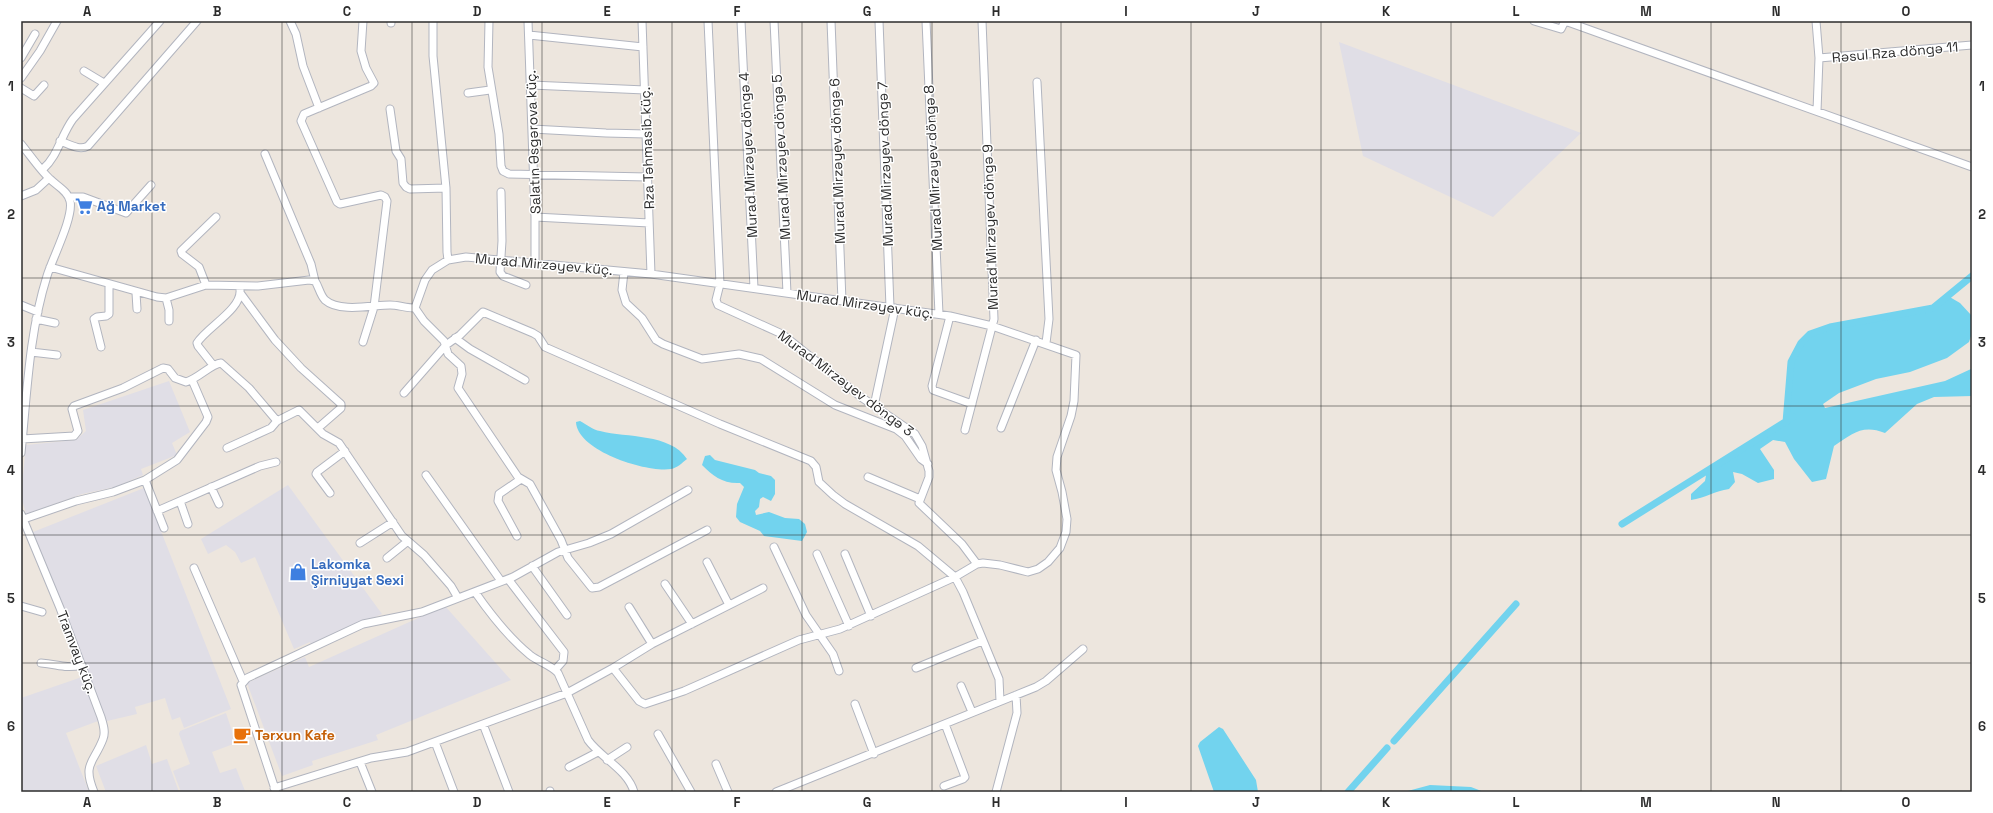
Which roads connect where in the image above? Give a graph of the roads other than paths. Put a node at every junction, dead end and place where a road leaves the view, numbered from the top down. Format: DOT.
graph roads {
  1 [pos="57,21"];
  2 [pos="160,21"];
  3 [pos="197,21"];
  4 [pos="290,21"];
  5 [pos="363,21"];
  6 [pos="432,21"];
  7 [pos="489,21"];
  8 [pos="528,21"];
  9 [pos="642,21"];
  10 [pos="708,21"];
  11 [pos="741,21"];
  12 [pos="774,21"];
  13 [pos="831,21"];
  14 [pos="879,21"];
  15 [pos="926,21"];
  16 [pos="982,21"];
  17 [pos="1534,21"];
  18 [pos="1816,21"];
  19 [pos="35,34"];
  20 [pos="529,35"];
  21 [pos="1972,45"];
  22 [pos="643,47"];
  23 [pos="21,58"];
  24 [pos="1819,58"];
  25 [pos="84,71"];
  26 [pos="21,78"];
  27 [pos="1037,82"];
  28 [pos="104,83"];
  29 [pos="44,85"];
  30 [pos="531,85"];
  31 [pos="21,88"];
  32 [pos="490,90"];
  33 [pos="645,90"];
  34 [pos="468,93"];
  35 [pos="319,108"];
  36 [pos="390,109"];
  37 [pos="1817,110"];
  38 [pos="532,129"];
  39 [pos="646,134"];
  40 [pos="60,141"];
  41 [pos="21,144"];
  42 [pos="265,154"];
  43 [pos="1972,167"];
  44 [pos="43,169"];
  45 [pos="533,174"];
  46 [pos="648,177"];
  47 [pos="49,178"];
  48 [pos="151,185"];
  49 [pos="446,188"];
  50 [pos="501,192"];
  51 [pos="21,196"];
  52 [pos="69,197"];
  53 [pos="535,216"];
  54 [pos="216,217"];
  55 [pos="649,222"];
  56 [pos="448,260"];
  57 [pos="501,260"];
  58 [pos="535,263"];
  59 [pos="50,267"];
  60 [pos="624,272"];
  61 [pos="651,274"];
  62 [pos="315,281"];
  63 [pos="720,284"];
  64 [pos="109,285"];
  65 [pos="206,285"];
  66 [pos="526,285"];
  67 [pos="240,286"];
  68 [pos="754,288"];
  69 [pos="136,292"];
  70 [pos="788,293"];
  71 [pos="241,294"];
  72 [pos="166,298"];
  73 [pos="842,301"];
  74 [pos="21,306"];
  75 [pos="374,307"];
  76 [pos="415,308"];
  77 [pos="893,308"];
  78 [pos="136,309"];
  79 [pos="939,314"];
  80 [pos="37,316"];
  81 [pos="950,316"];
  82 [pos="169,321"];
  83 [pos="55,323"];
  84 [pos="992,326"];
  85 [pos="455,338"];
  86 [pos="1036,340"];
  87 [pos="363,342"];
  88 [pos="1046,344"];
  89 [pos="446,345"];
  90 [pos="101,347"];
  91 [pos="31,352"];
  92 [pos="56,355"];
  93 [pos="213,365"];
  94 [pos="192,380"];
  95 [pos="525,380"];
  96 [pos="404,393"];
  97 [pos="972,404"];
  98 [pos="874,406"];
  99 [pos="277,421"];
  100 [pos="22,422"];
  101 [pos="318,428"];
  102 [pos="1001,428"];
  103 [pos="965,430"];
  104 [pos="22,439"];
  105 [pos="226,448"];
  106 [pos="345,451"];
  107 [pos="21,454"];
  108 [pos="276,462"];
  109 [pos="928,464"];
  110 [pos="426,475"];
  111 [pos="868,477"];
  112 [pos="521,479"];
  113 [pos="145,480"];
  114 [pos="211,487"];
  115 [pos="688,490"];
  116 [pos="330,493"];
  117 [pos="920,499"];
  118 [pos="180,501"];
  119 [pos="219,504"];
  120 [pos="157,511"];
  121 [pos="22,518"];
  122 [pos="393,522"];
  123 [pos="188,524"];
  124 [pos="164,528"];
  125 [pos="707,530"];
  126 [pos="517,536"];
  127 [pos="408,541"];
  128 [pos="360,543"];
  129 [pos="774,547"];
  130 [pos="565,549"];
  131 [pos="818,554"];
  132 [pos="845,554"];
  133 [pos="387,558"];
  134 [pos="707,562"];
  135 [pos="977,564"];
  136 [pos="532,566"];
  137 [pos="194,568"];
  138 [pos="955,577"];
  139 [pos="505,580"];
  140 [pos="665,584"];
  141 [pos="763,588"];
  142 [pos="475,592"];
  143 [pos="458,598"];
  144 [pos="729,605"];
  145 [pos="21,606"];
  146 [pos="629,607"];
  147 [pos="42,612"];
  148 [pos="567,615"];
  149 [pos="871,616"];
  150 [pos="692,624"];
  151 [pos="849,626"];
  152 [pos="818,635"];
  153 [pos="982,641"];
  154 [pos="652,644"];
  155 [pos="1082,649"];
  156 [pos="41,663"];
  157 [pos="82,665"];
  158 [pos="613,668"];
  159 [pos="916,668"];
  160 [pos="555,670"];
  161 [pos="839,671"];
  162 [pos="243,681"];
  163 [pos="961,686"];
  164 [pos="568,693"];
  165 [pos="1016,695"];
  166 [pos="1000,701"];
  167 [pos="855,704"];
  168 [pos="972,712"];
  169 [pos="483,724"];
  170 [pos="945,724"];
  171 [pos="658,734"];
  172 [pos="435,742"];
  173 [pos="628,747"];
  174 [pos="598,752"];
  175 [pos="874,754"];
  176 [pos="607,760"];
  177 [pos="360,762"];
  178 [pos="716,764"];
  179 [pos="569,767"];
  180 [pos="944,786"];
  181 [pos="275,790"];
  182 [pos="94,792"];
  183 [pos="372,792"];
  184 [pos="454,792"];
  185 [pos="509,792"];
  186 [pos="634,792"];
  187 [pos="691,792"];
  188 [pos="728,792"];
  189 [pos="776,792"];
  190 [pos="996,792"];
  1 -- 26 [label="street"];
  2 -- 28 [label="street"];
  3 -- 40 [label="street"];
  4 -- 35 [label="street"];
  5 -- 35 [label="street"];
  6 -- 49 [label="street"];
  7 -- 32 [label="street"];
  8 -- 20 [label="street, Salatın Əsgərova küç."];
  9 -- 22 [label="street, Rza Təhmasib küç."];
  10 -- 63 [label="street, Murad Mirzəyev döngə 3"];
  11 -- 68 [label="street, Murad Mirzəyev döngə 4"];
  12 -- 70 [label="street, Murad Mirzəyev döngə 5"];
  13 -- 73 [label="street, Murad Mirzəyev döngə 6"];
  14 -- 77 [label="street, Murad Mirzəyev döngə 7"];
  15 -- 79 [label="street, Murad Mirzəyev döngə 8"];
  16 -- 84 [label="street, Murad Mirzəyev döngə 9"];
  17 -- 37 [label="street"];
  18 -- 24 [label="street"];
  19 -- 23 [label="street"];
  20 -- 22 [label="street"];
  20 -- 30 [label="street, Salatın Əsgərova küç."];
  21 -- 24 [label="street, Rəsul Rza döngə 11"];
  22 -- 33 [label="street, Rza Təhmasib küç."];
  24 -- 37 [label="street"];
  25 -- 28 [label="street"];
  27 -- 88 [label="street"];
  28 -- 40 [label="street"];
  29 -- 31 [label="street"];
  30 -- 33 [label="street"];
  30 -- 38 [label="street, Salatın Əsgərova küç."];
  32 -- 34 [label="street"];
  32 -- 45 [label="street"];
  33 -- 39 [label="street, Rza Təhmasib küç."];
  35 -- 75 [label="street"];
  36 -- 49 [label="street"];
  37 -- 43 [label="street"];
  38 -- 39 [label="street"];
  38 -- 45 [label="street, Salatın Əsgərova küç."];
  39 -- 46 [label="street, Rza Təhmasib küç."];
  40 -- 44 [label="street"];
  41 -- 44 [label="street"];
  42 -- 62 [label="street"];
  44 -- 47 [label="street"];
  45 -- 46 [label="street"];
  45 -- 53 [label="street, Salatın Əsgərova küç."];
  46 -- 55 [label="street, Rza Təhmasib küç."];
  47 -- 51 [label="street"];
  47 -- 52 [label="street"];
  48 -- 52 [label="street"];
  49 -- 56 [label="street"];
  50 -- 57 [label="street"];
  52 -- 59 [label="street"];
  53 -- 55 [label="street"];
  53 -- 58 [label="street, Salatın Əsgərova küç."];
  54 -- 65 [label="street"];
  55 -- 61 [label="street, Rza Təhmasib küç."];
  56 -- 57 [label="street, Murad Mirzəyev küç."];
  56 -- 76 [label="street, Murad Mirzəyev küç."];
  57 -- 58 [label="street, Murad Mirzəyev küç."];
  57 -- 66 [label="street"];
  58 -- 60 [label="street, Murad Mirzəyev küç."];
  59 -- 64 [label="street"];
  59 -- 80 [label="street"];
  60 -- 61 [label="street, Murad Mirzəyev küç."];
  60 -- 109 [label="street"];
  61 -- 63 [label="street, Murad Mirzəyev küç."];
  62 -- 67 [label="street"];
  62 -- 75 [label="street"];
  63 -- 68 [label="street, Murad Mirzəyev küç."];
  63 -- 98 [label="street, Murad Mirzəyev döngə 3"];
  64 -- 69 [label="street"];
  64 -- 90 [label="street"];
  65 -- 67 [label="street"];
  65 -- 72 [label="street"];
  67 -- 71 [label="street"];
  68 -- 70 [label="street, Murad Mirzəyev küç."];
  69 -- 72 [label="street"];
  69 -- 78 [label="street"];
  70 -- 73 [label="street, Murad Mirzəyev küç."];
  71 -- 93 [label="street"];
  71 -- 101 [label="street"];
  72 -- 82 [label="street"];
  73 -- 77 [label="street, Murad Mirzəyev küç."];
  74 -- 80 [label="street"];
  75 -- 76 [label="street"];
  75 -- 87 [label="street"];
  76 -- 89 [label="street"];
  77 -- 79 [label="street, Murad Mirzəyev küç."];
  77 -- 98 [label="street, Murad Mirzəyev döngə 7"];
  79 -- 81 [label="street, Murad Mirzəyev küç."];
  80 -- 83 [label="street"];
  80 -- 91 [label="street"];
  81 -- 84 [label="street, Murad Mirzəyev küç."];
  81 -- 97 [label="street"];
  84 -- 86 [label="street, Murad Mirzəyev küç."];
  84 -- 97 [label="street, Murad Mirzəyev döngə 9"];
  85 -- 89 [label="street"];
  85 -- 95 [label="street"];
  85 -- 138 [label="street"];
  86 -- 88 [label="street, Murad Mirzəyev küç."];
  86 -- 102 [label="street"];
  88 -- 135 [label="street, Murad Mirzəyev küç."];
  89 -- 96 [label="street"];
  89 -- 112 [label="street"];
  91 -- 92 [label="street"];
  91 -- 100 [label="street"];
  93 -- 94 [label="street"];
  93 -- 99 [label="street"];
  94 -- 104 [label="street"];
  94 -- 113 [label="street"];
  97 -- 103 [label="street, Murad Mirzəyev döngə 9"];
  98 -- 109 [label="street, Murad Mirzəyev döngə 3"];
  99 -- 101 [label="street"];
  99 -- 105 [label="street"];
  100 -- 104 [label="street"];
  101 -- 106 [label="street"];
  104 -- 107 [label="street"];
  106 -- 116 [label="street"];
  106 -- 122 [label="street"];
  108 -- 114 [label="street"];
  109 -- 117 [label="street, Murad Mirzəyev döngə 3"];
  110 -- 139 [label="street"];
  111 -- 117 [label="street"];
  112 -- 126 [label="street"];
  112 -- 130 [label="street"];
  113 -- 120 [label="street"];
  113 -- 121 [label="street"];
  114 -- 118 [label="street"];
  114 -- 119 [label="street"];
  115 -- 130 [label="street"];
  117 -- 135 [label="street"];
  118 -- 120 [label="street"];
  118 -- 123 [label="street"];
  120 -- 124 [label="street"];
  121 -- 157 [label="street, Tramvay küç."];
  122 -- 127 [label="street"];
  122 -- 128 [label="street"];
  125 -- 130 [label="street"];
  127 -- 133 [label="street"];
  127 -- 143 [label="street"];
  129 -- 152 [label="street"];
  130 -- 136 [label="street"];
  131 -- 151 [label="street"];
  132 -- 149 [label="street"];
  134 -- 144 [label="street"];
  135 -- 138 [label="street"];
  136 -- 139 [label="street"];
  136 -- 148 [label="street"];
  137 -- 162 [label="street"];
  138 -- 149 [label="street"];
  138 -- 153 [label="street"];
  139 -- 142 [label="street"];
  139 -- 160 [label="street"];
  140 -- 150 [label="street"];
  141 -- 144 [label="street"];
  142 -- 143 [label="street"];
  142 -- 160 [label="street"];
  143 -- 162 [label="street"];
  144 -- 150 [label="street"];
  145 -- 147 [label="street"];
  146 -- 154 [label="street"];
  149 -- 151 [label="street"];
  150 -- 154 [label="street"];
  151 -- 152 [label="street"];
  152 -- 158 [label="street"];
  152 -- 161 [label="street"];
  153 -- 159 [label="street"];
  153 -- 166 [label="street"];
  154 -- 158 [label="street"];
  155 -- 165 [label="street"];
  156 -- 157 [label="street"];
  157 -- 182 [label="street, Tramvay küç."];
  158 -- 164 [label="street"];
  160 -- 164 [label="street"];
  162 -- 181 [label="street"];
  163 -- 168 [label="street"];
  164 -- 169 [label="street"];
  164 -- 174 [label="street"];
  165 -- 166 [label="street"];
  165 -- 190 [label="street"];
  166 -- 168 [label="street"];
  167 -- 175 [label="street"];
  168 -- 170 [label="street"];
  169 -- 172 [label="street"];
  169 -- 185 [label="street"];
  170 -- 175 [label="street"];
  170 -- 180 [label="street"];
  171 -- 187 [label="street"];
  172 -- 177 [label="street"];
  172 -- 184 [label="street"];
  173 -- 176 [label="street"];
  174 -- 176 [label="street"];
  174 -- 179 [label="street"];
  175 -- 189 [label="street"];
  176 -- 186 [label="street"];
  177 -- 181 [label="street"];
  177 -- 183 [label="street"];
  178 -- 188 [label="street"];
}
